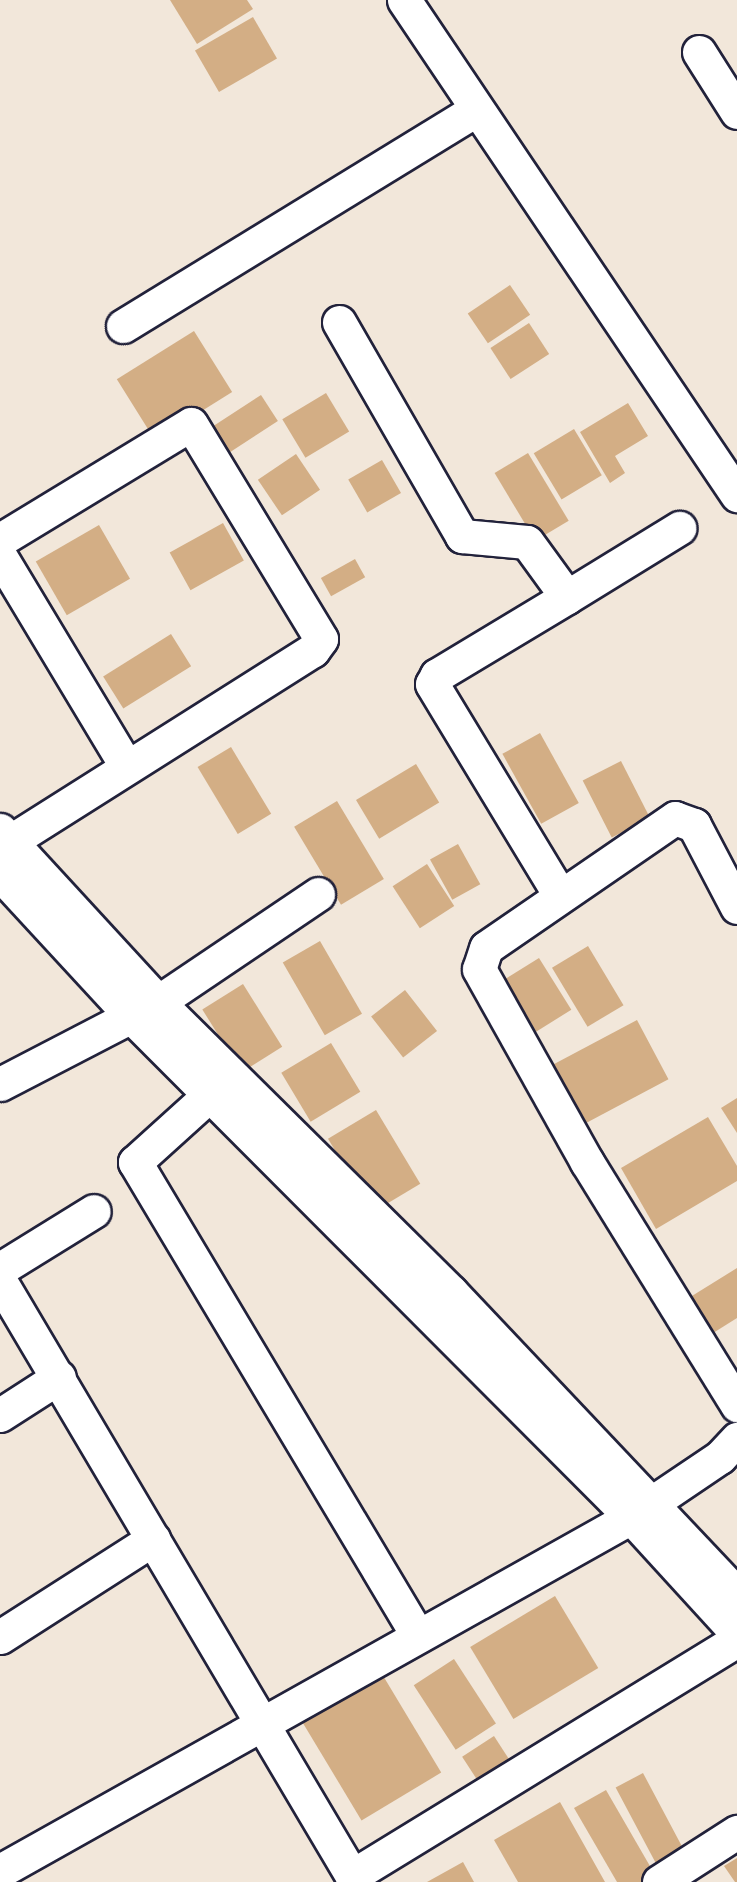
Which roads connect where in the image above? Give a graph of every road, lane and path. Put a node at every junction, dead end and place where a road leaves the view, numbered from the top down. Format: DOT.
graph roads {
  1 [pos="404,0"];
  2 [pos="699,52"];
  3 [pos="475,110"];
  4 [pos="737,112"];
  5 [pos="339,322"];
  6 [pos="123,326"];
  7 [pos="737,495"];
  8 [pos="679,528"];
  9 [pos="0,540"];
  10 [pos="0,556"];
  11 [pos="567,597"];
  12 [pos="128,767"];
  13 [pos="4,840"];
  14 [pos="0,874"];
  15 [pos="318,894"];
  16 [pos="559,894"];
  17 [pos="737,907"];
  18 [pos="145,1010"];
  19 [pos="0,1084"];
  20 [pos="221,1084"];
  21 [pos="94,1211"];
  22 [pos="0,1269"];
  23 [pos="0,1281"];
  24 [pos="59,1377"];
  25 [pos="737,1405"];
  26 [pos="0,1415"];
  27 [pos="736,1445"];
  28 [pos="640,1511"];
  29 [pos="153,1539"];
  30 [pos="737,1594"];
  31 [pos="737,1633"];
  32 [pos="418,1636"];
  33 [pos="0,1637"];
  34 [pos="737,1640"];
  35 [pos="264,1722"];
  36 [pos="737,1832"];
  37 [pos="0,1871"];
  38 [pos="706,1871"];
  39 [pos="354,1879"];
  40 [pos="660,1882"];
  1 -- 3 [label="street"];
  2 -- 4 [label="street"];
  3 -- 6 [label="street"];
  3 -- 7 [label="street"];
  5 -- 11 [label="street"];
  8 -- 11 [label="street"];
  9 -- 12 [label="street"];
  10 -- 12 [label="street"];
  11 -- 16 [label="street"];
  12 -- 13 [label="street"];
  13 -- 18 [label="street"];
  14 -- 18 [label="street"];
  15 -- 18 [label="street"];
  16 -- 17 [label="street"];
  16 -- 25 [label="street"];
  18 -- 19 [label="street"];
  18 -- 20 [label="street"];
  20 -- 28 [label="street"];
  20 -- 32 [label="street"];
  21 -- 22 [label="street"];
  23 -- 24 [label="street"];
  24 -- 26 [label="street"];
  24 -- 29 [label="street"];
  27 -- 28 [label="street"];
  28 -- 30 [label="street"];
  28 -- 31 [label="street"];
  28 -- 32 [label="street"];
  29 -- 33 [label="street"];
  29 -- 35 [label="street"];
  32 -- 35 [label="street"];
  34 -- 39 [label="street"];
  35 -- 37 [label="street"];
  35 -- 39 [label="street"];
  36 -- 38 [label="street"];
  38 -- 40 [label="street"];
}
